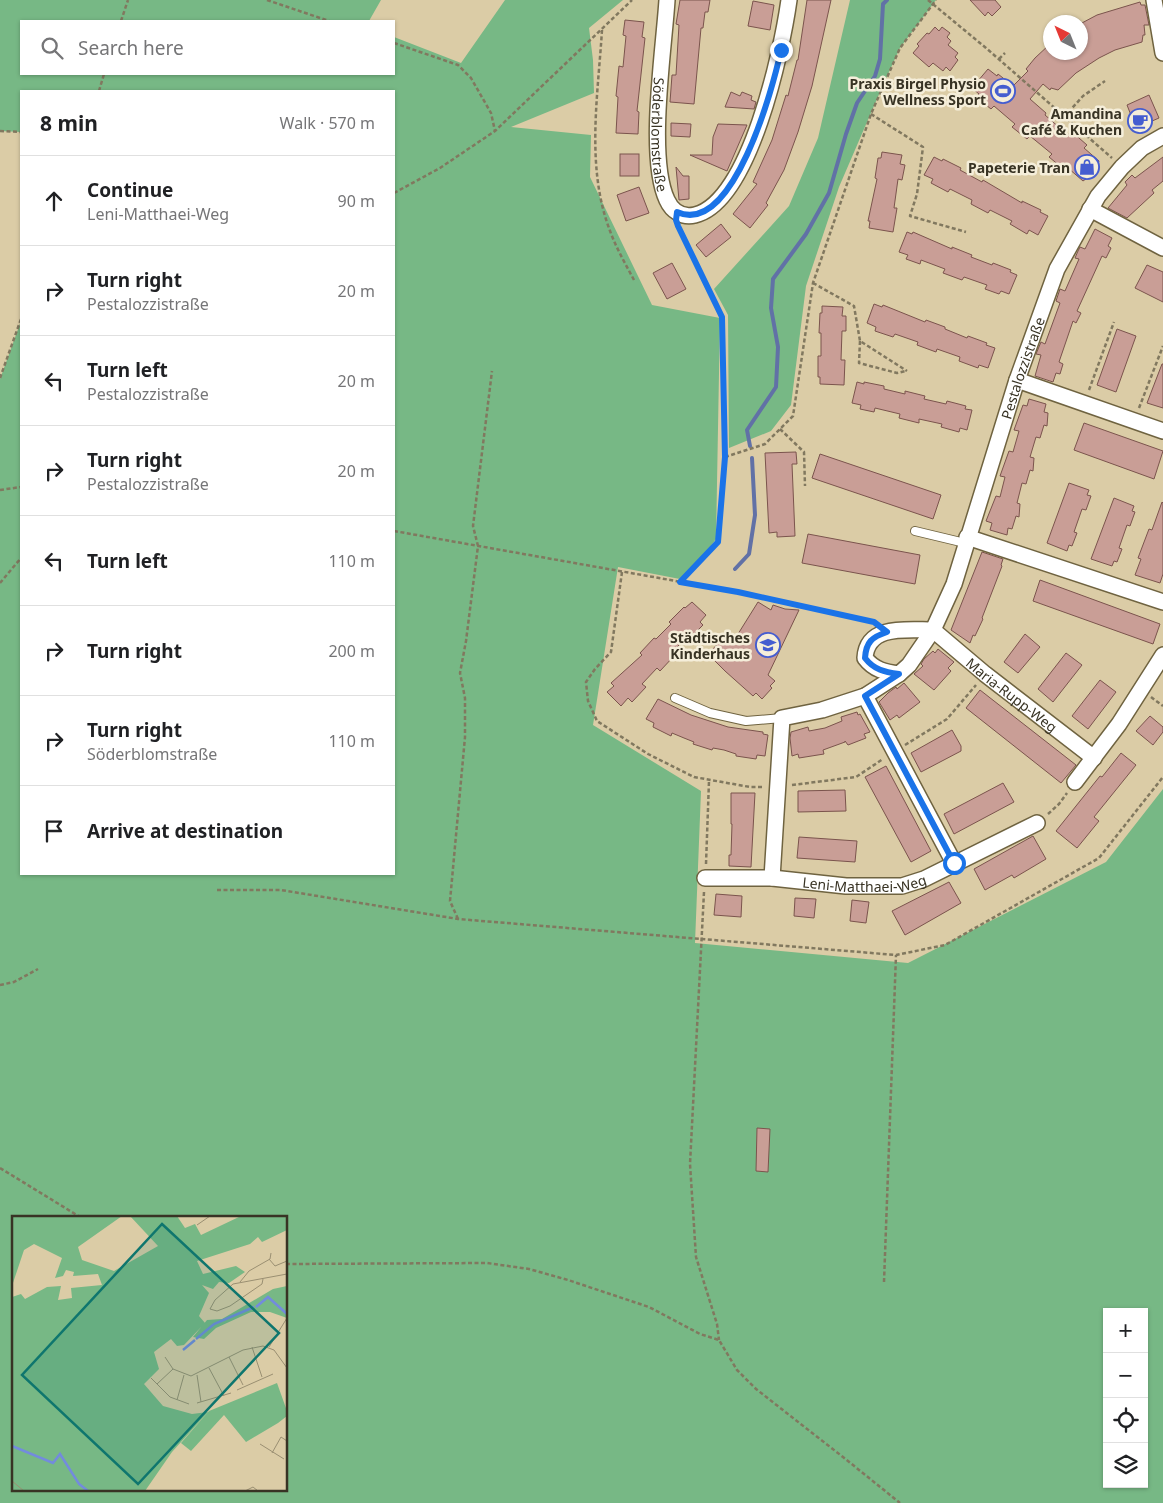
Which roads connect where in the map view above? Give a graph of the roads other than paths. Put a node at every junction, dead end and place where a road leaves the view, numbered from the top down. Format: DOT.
graph roads {
  1 [pos="667,0"];
  2 [pos="789,0"];
  3 [pos="1154,0"];
  4 [pos="1163,53"];
  5 [pos="1163,136"];
  6 [pos="1090,210"];
  7 [pos="1163,248"];
  8 [pos="1017,380"];
  9 [pos="1163,431"];
  10 [pos="915,531"];
  11 [pos="966,540"];
  12 [pos="1163,602"];
  13 [pos="933,630"];
  14 [pos="1163,655"];
  15 [pos="899,674"];
  16 [pos="865,696"];
  17 [pos="675,698"];
  18 [pos="782,718"];
  19 [pos="1094,758"];
  20 [pos="1075,782"];
  21 [pos="1037,823"];
  22 [pos="954,863"];
  23 [pos="705,878"];
  24 [pos="772,878"];
  1 -- 2 [label="street, Söderblomstraße"];
  3 -- 4 [label="street"];
  5 -- 6 [label="street, Pestalozzistraße"];
  6 -- 7 [label="street"];
  6 -- 8 [label="street, Pestalozzistraße"];
  8 -- 9 [label="street"];
  8 -- 11 [label="street, Pestalozzistraße"];
  10 -- 11 [label="lane"];
  11 -- 12 [label="street"];
  11 -- 13 [label="street, Pestalozzistraße"];
  13 -- 15 [label="street, Pestalozzistraße"];
  13 -- 15 [label="street"];
  13 -- 19 [label="street, Maria-Rupp-Weg"];
  14 -- 19 [label="street"];
  15 -- 16 [label="street, Pestalozzistraße"];
  16 -- 18 [label="street, Pestalozzistraße"];
  16 -- 22 [label="street"];
  17 -- 18 [label="lane, Pestalozzistraße"];
  18 -- 24 [label="street"];
  19 -- 20 [label="street"];
  21 -- 22 [label="street, Leni-Matthaei-Weg"];
  22 -- 24 [label="street, Leni-Matthaei-Weg"];
  23 -- 24 [label="street, Leni-Matthaei-Weg"];
}
